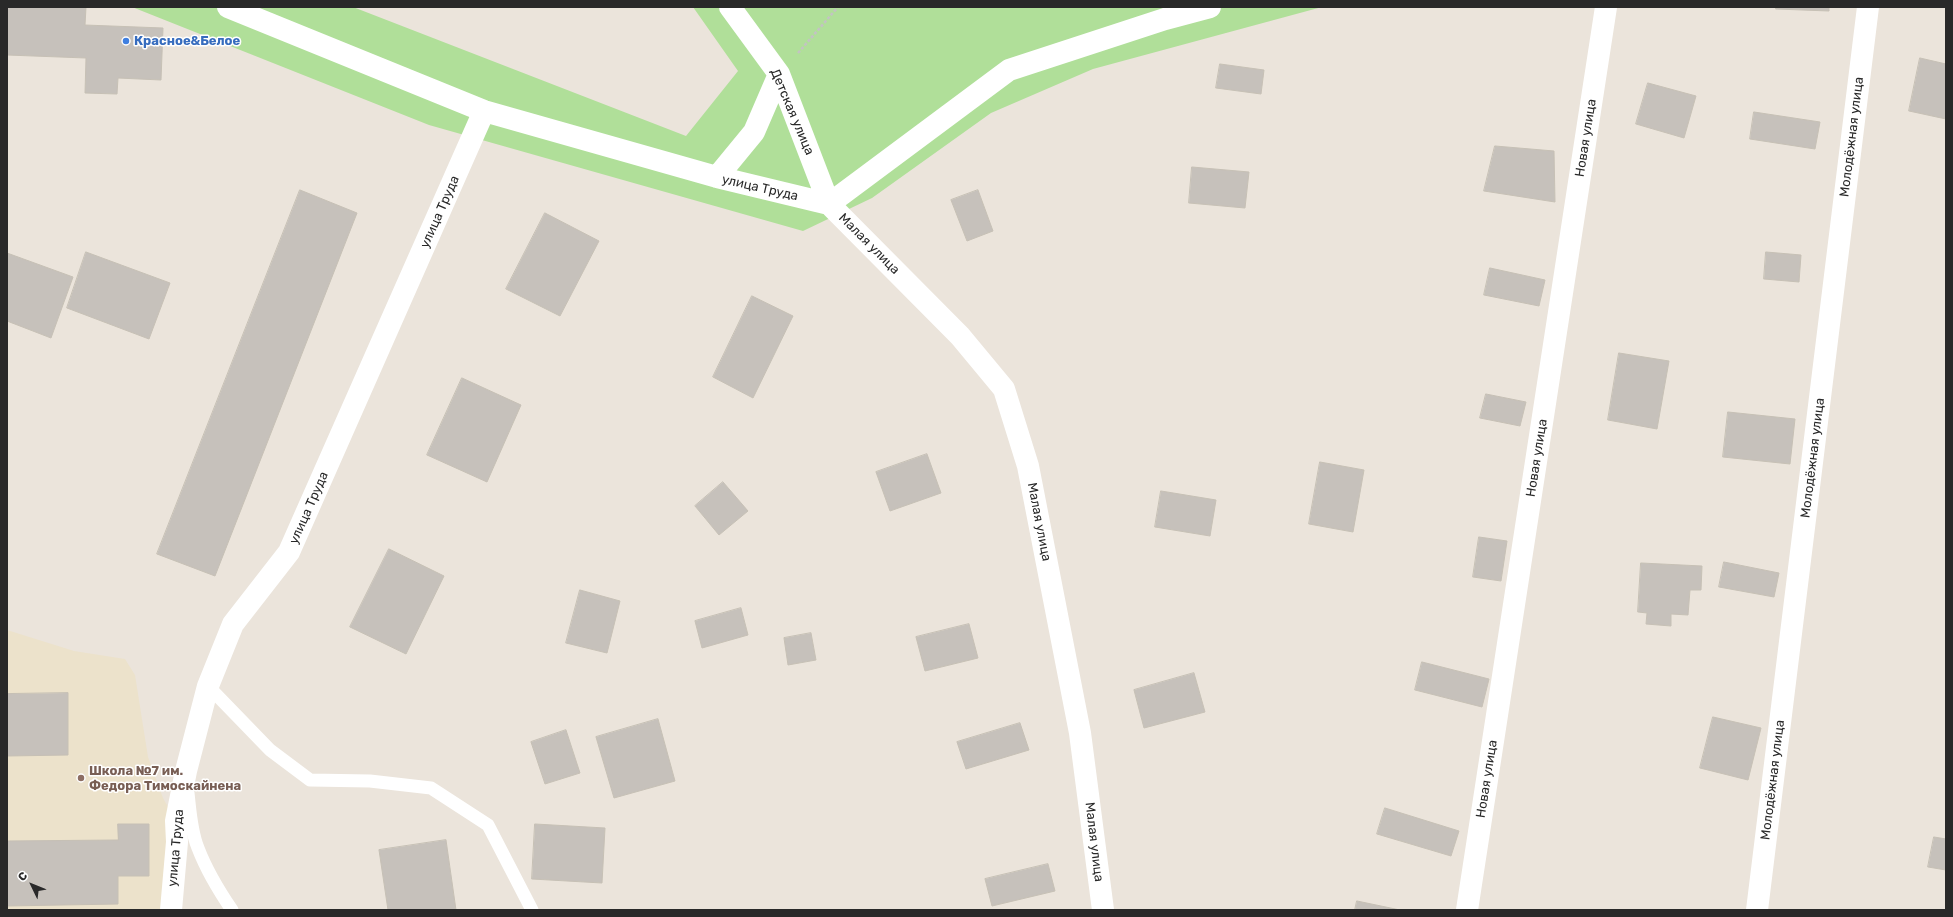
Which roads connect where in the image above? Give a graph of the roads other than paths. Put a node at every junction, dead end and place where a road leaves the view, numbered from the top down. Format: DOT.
graph roads {
  1 [pos="228,7"];
  2 [pos="730,7"];
  3 [pos="1210,7"];
  4 [pos="1606,7"];
  5 [pos="1868,7"];
  6 [pos="779,74"];
  7 [pos="484,111"];
  8 [pos="717,178"];
  9 [pos="829,204"];
  10 [pos="208,686"];
  11 [pos="186,771"];
  12 [pos="171,910"];
  13 [pos="232,910"];
  14 [pos="532,910"];
  15 [pos="1103,910"];
  16 [pos="1467,910"];
  17 [pos="1757,910"];
  1 -- 7 [label="street, улица Труда"];
  2 -- 6 [label="street, Детская улица"];
  3 -- 9 [label="street"];
  4 -- 16 [label="street, Новая улица"];
  5 -- 17 [label="street, Молодёжная улица"];
  6 -- 8 [label="street"];
  6 -- 9 [label="street, Детская улица"];
  7 -- 8 [label="street, улица Труда"];
  7 -- 10 [label="street, улица Труда"];
  8 -- 9 [label="street, улица Труда"];
  9 -- 15 [label="street, Малая улица"];
  10 -- 11 [label="street, улица Труда"];
  10 -- 14 [label="lane"];
  11 -- 12 [label="street, улица Труда"];
  11 -- 13 [label="lane"];
}
